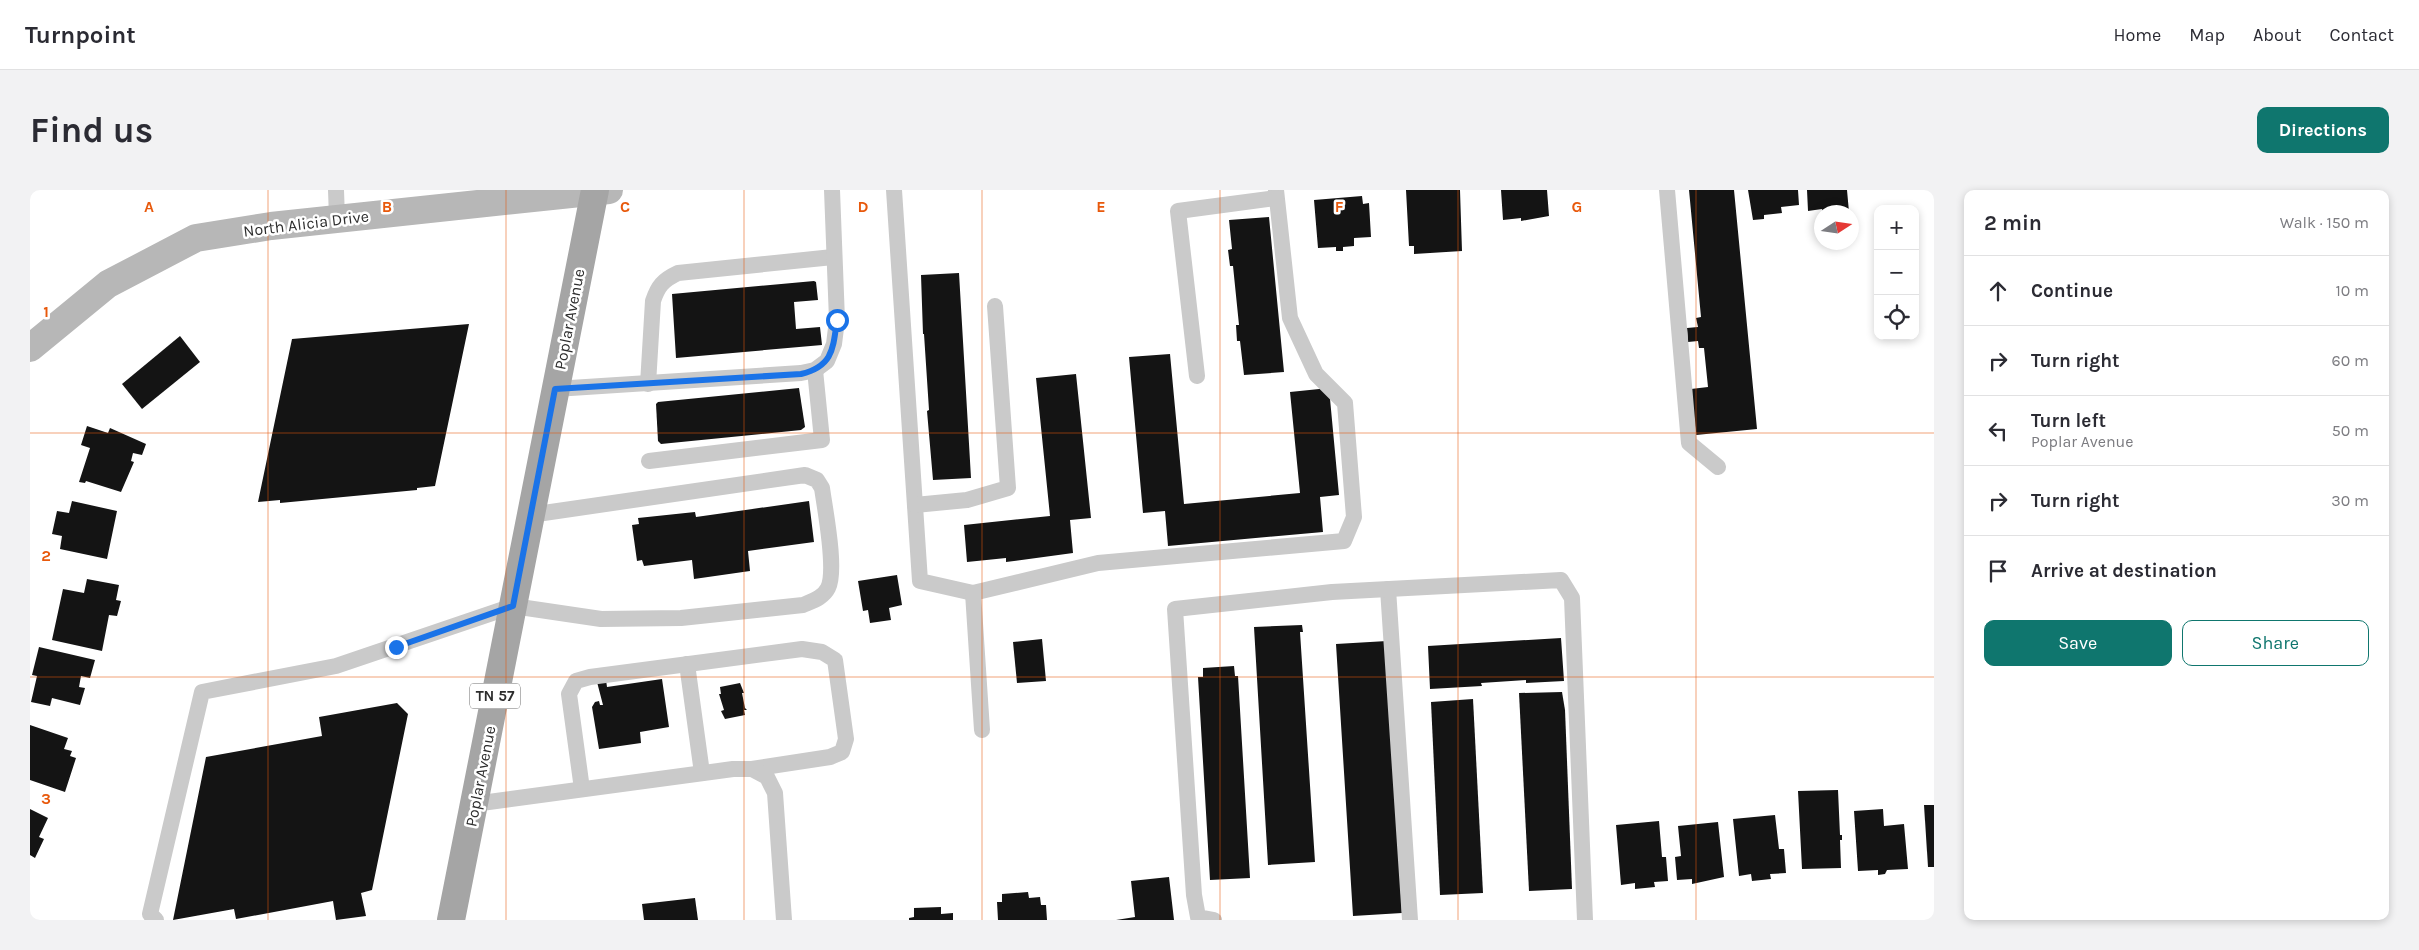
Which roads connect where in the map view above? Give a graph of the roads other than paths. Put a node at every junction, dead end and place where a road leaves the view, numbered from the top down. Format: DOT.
graph roads {
  1 [pos="336,190"];
  2 [pos="600,190"];
  3 [pos="832,190"];
  4 [pos="894,190"];
  5 [pos="1668,190"];
  6 [pos="1276,194"];
  7 [pos="443,199"];
  8 [pos="337,218"];
  9 [pos="833,257"];
  10 [pos="994,306"];
  11 [pos="32,354"];
  12 [pos="815,370"];
  13 [pos="1197,376"];
  14 [pos="648,384"];
  15 [pos="555,389"];
  16 [pos="649,461"];
  17 [pos="1718,467"];
  18 [pos="915,504"];
  19 [pos="530,515"];
  20 [pos="1388,589"];
  21 [pos="973,593"];
  22 [pos="513,606"];
  23 [pos="687,664"];
  24 [pos="982,730"];
  25 [pos="752,769"];
  26 [pos="702,773"];
  27 [pos="582,790"];
  28 [pos="474,804"];
  29 [pos="156,920"];
  30 [pos="451,920"];
  31 [pos="784,920"];
  32 [pos="1214,920"];
  33 [pos="1410,920"];
  34 [pos="1585,920"];
  1 -- 8 [label="lane"];
  2 -- 7 [label="main road, North Alicia Drive"];
  2 -- 15 [label="main road, Poplar Avenue / TN 57"];
  3 -- 9 [label="lane"];
  4 -- 18 [label="lane"];
  5 -- 17 [label="lane"];
  6 -- 13 [label="lane"];
  6 -- 21 [label="lane"];
  7 -- 8 [label="main road, North Alicia Drive"];
  8 -- 11 [label="main road, North Alicia Drive"];
  9 -- 12 [label="lane"];
  9 -- 14 [label="lane"];
  10 -- 18 [label="lane"];
  12 -- 14 [label="lane"];
  12 -- 16 [label="lane"];
  14 -- 15 [label="lane"];
  15 -- 19 [label="main road, Poplar Avenue / TN 57"];
  18 -- 21 [label="lane"];
  19 -- 22 [label="main road, Poplar Avenue / TN 57"];
  19 -- 22 [label="lane"];
  20 -- 32 [label="lane"];
  20 -- 33 [label="lane"];
  20 -- 34 [label="lane"];
  21 -- 24 [label="lane"];
  22 -- 28 [label="main road, Poplar Avenue / TN 57"];
  22 -- 29 [label="lane"];
  23 -- 25 [label="lane"];
  23 -- 26 [label="lane"];
  23 -- 27 [label="lane"];
  25 -- 26 [label="lane"];
  25 -- 31 [label="lane"];
  26 -- 27 [label="lane"];
  27 -- 28 [label="lane"];
  28 -- 30 [label="main road, Poplar Avenue / TN 57"];
}
